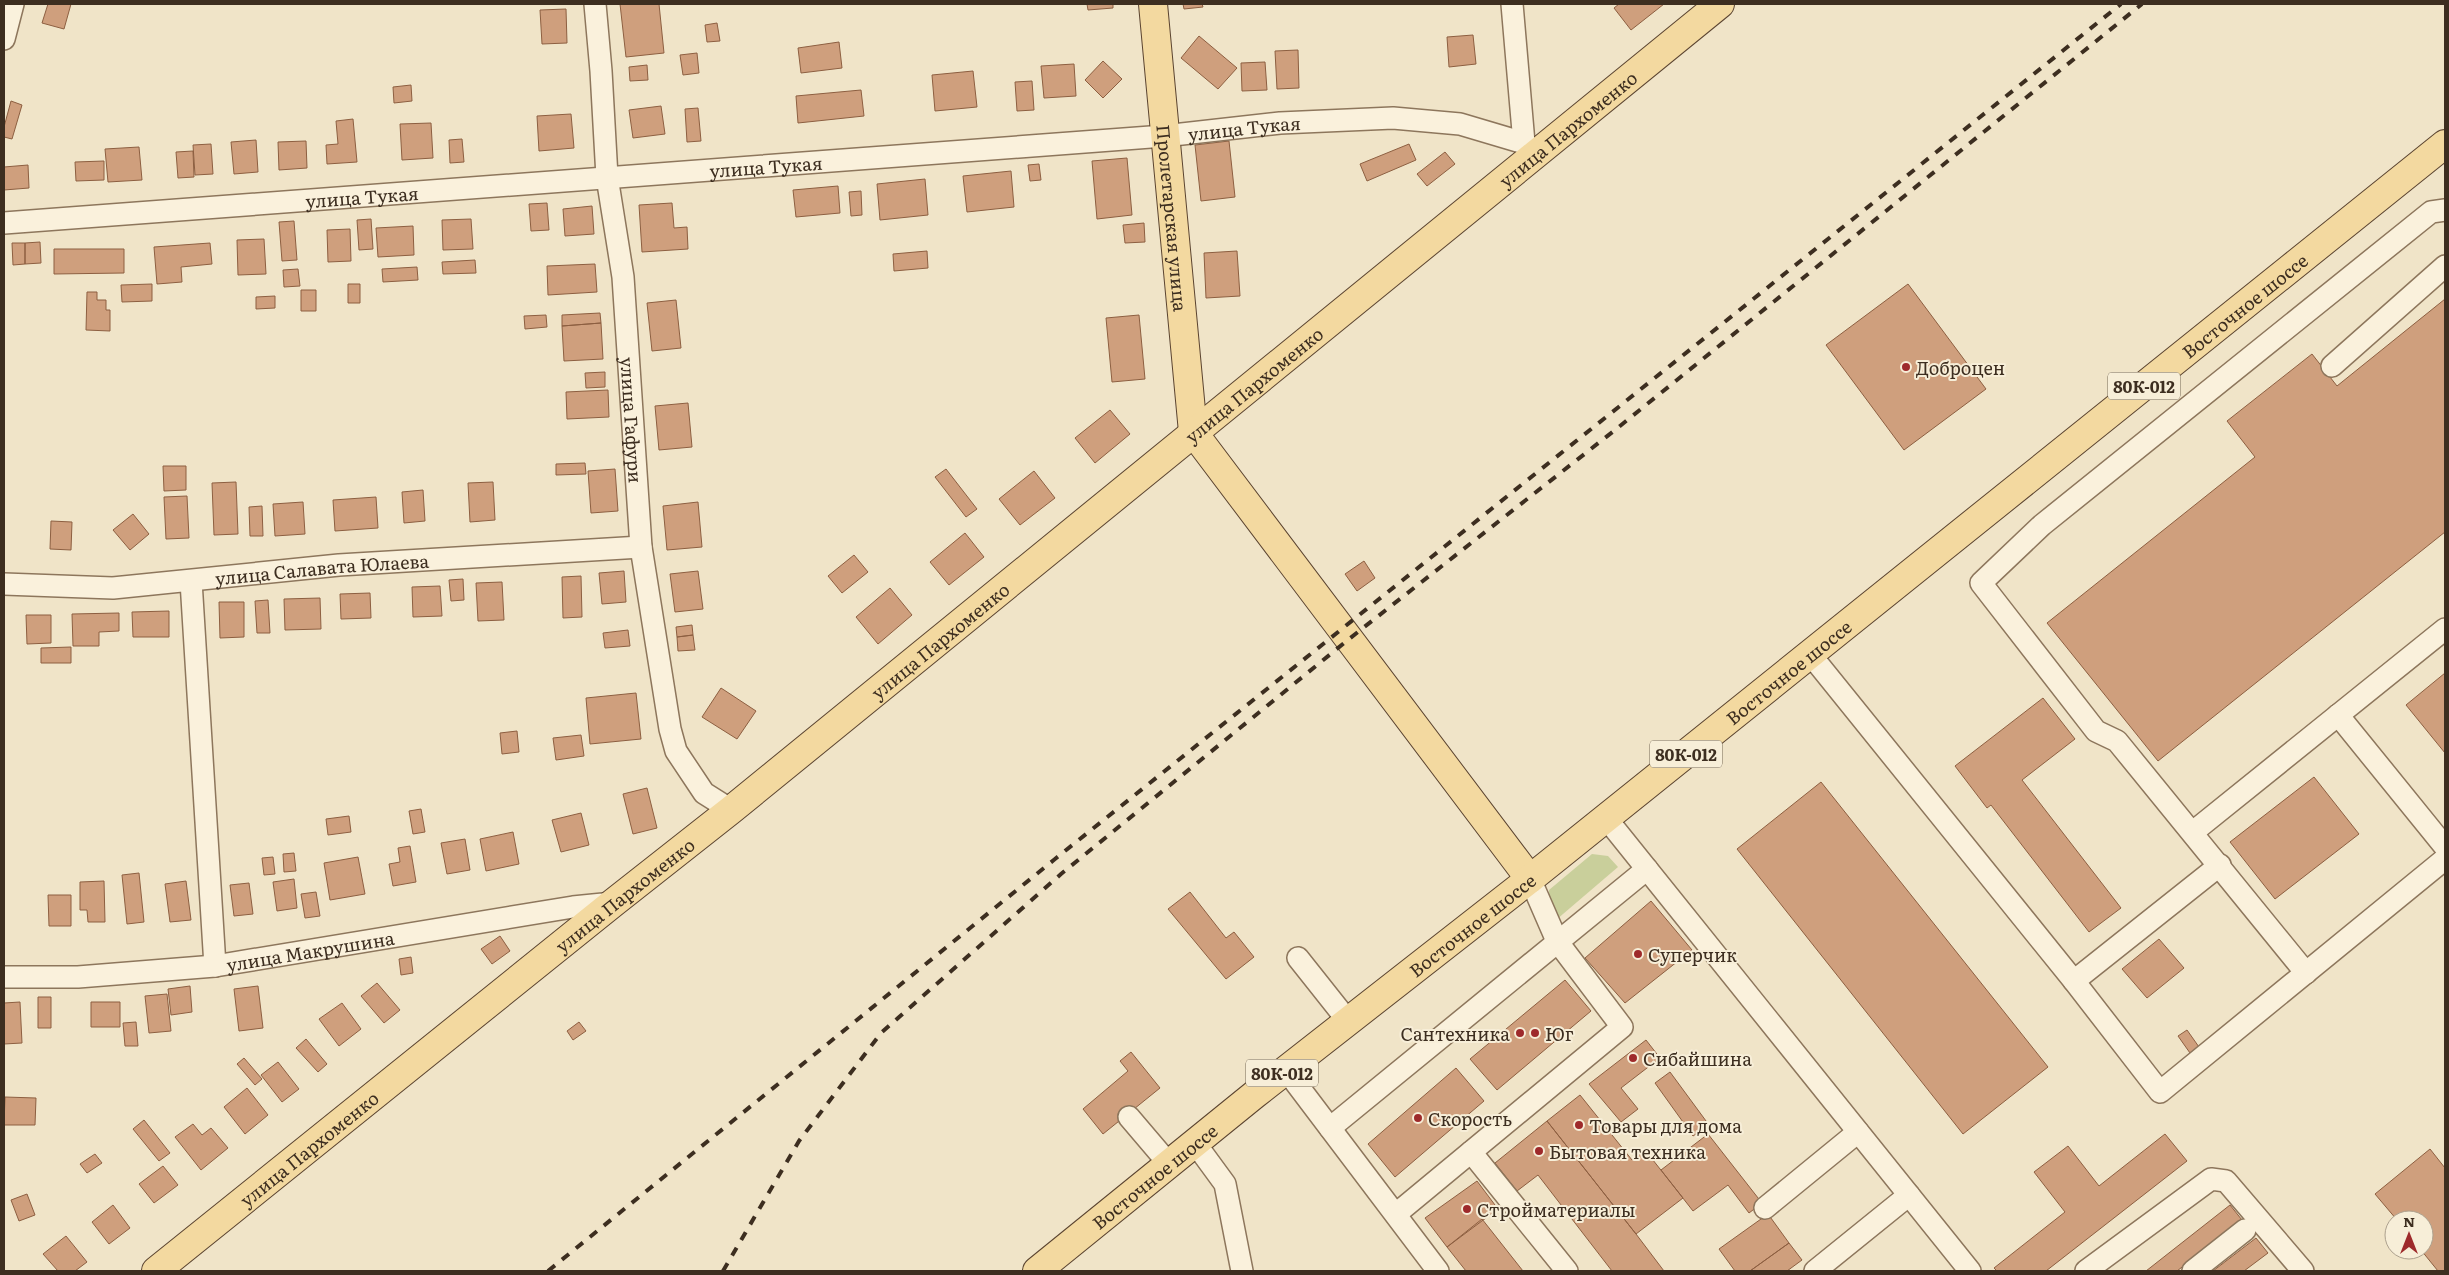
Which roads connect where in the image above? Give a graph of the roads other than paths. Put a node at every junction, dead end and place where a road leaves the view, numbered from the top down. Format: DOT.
graph roads {
  1 [pos="13,4"];
  2 [pos="594,4"];
  3 [pos="1153,4"];
  4 [pos="1512,4"];
  5 [pos="1720,4"];
  6 [pos="4,39"];
  7 [pos="1164,136"];
  8 [pos="2445,144"];
  9 [pos="1528,150"];
  10 [pos="607,177"];
  11 [pos="2445,210"];
  12 [pos="4,223"];
  13 [pos="2445,266"];
  14 [pos="2332,366"];
  15 [pos="1193,432"];
  16 [pos="641,547"];
  17 [pos="191,581"];
  18 [pos="4,584"];
  19 [pos="2445,629"];
  20 [pos="1810,654"];
  21 [pos="2338,715"];
  22 [pos="731,810"];
  23 [pos="1606,818"];
  24 [pos="2192,832"];
  25 [pos="2445,847"];
  26 [pos="2445,859"];
  27 [pos="2220,865"];
  28 [pos="1647,869"];
  29 [pos="1530,879"];
  30 [pos="613,903"];
  31 [pos="1557,941"];
  32 [pos="1298,958"];
  33 [pos="215,966"];
  34 [pos="2306,973"];
  35 [pos="4,977"];
  36 [pos="2074,981"];
  37 [pos="1348,1021"];
  38 [pos="1286,1070"];
  39 [pos="1129,1117"];
  40 [pos="1330,1128"];
  41 [pos="1858,1132"];
  42 [pos="1195,1143"];
  43 [pos="1472,1152"];
  44 [pos="1169,1164"];
  45 [pos="1909,1195"];
  46 [pos="1765,1208"];
  47 [pos="1396,1214"];
  48 [pos="2245,1230"];
  49 [pos="156,1271"];
  50 [pos="1037,1271"];
  51 [pos="1242,1271"];
  52 [pos="1438,1271"];
  53 [pos="1567,1271"];
  54 [pos="1815,1271"];
  55 [pos="1970,1271"];
  56 [pos="2086,1271"];
  57 [pos="2193,1271"];
  58 [pos="2303,1271"];
  1 -- 6 [label="street"];
  2 -- 10 [label="street, улица Гафури"];
  3 -- 7 [label="main road, Пролетарская улица"];
  4 -- 9 [label="street"];
  5 -- 9 [label="main road, улица Пархоменко"];
  7 -- 9 [label="street, улица Тукая"];
  7 -- 10 [label="street, улица Тукая"];
  7 -- 15 [label="main road, Пролетарская улица"];
  8 -- 20 [label="main road, Восточное шоссе / 80К-012"];
  9 -- 15 [label="main road, улица Пархоменко"];
  10 -- 12 [label="street, улица Тукая"];
  10 -- 16 [label="street, улица Гафури"];
  11 -- 24 [label="street"];
  13 -- 14 [label="street"];
  15 -- 22 [label="main road, улица Пархоменко"];
  15 -- 29 [label="main road"];
  16 -- 17 [label="street, улица Салавата Юлаева"];
  16 -- 22 [label="street, улица Гафури"];
  17 -- 18 [label="street, улица Салавата Юлаева"];
  17 -- 33 [label="street"];
  19 -- 21 [label="street"];
  20 -- 23 [label="main road, Восточное шоссе / 80К-012"];
  20 -- 36 [label="street"];
  21 -- 24 [label="street"];
  21 -- 25 [label="street"];
  22 -- 30 [label="main road, улица Пархоменко"];
  23 -- 28 [label="street"];
  23 -- 29 [label="main road, Восточное шоссе / 80К-012"];
  24 -- 27 [label="street"];
  26 -- 34 [label="street"];
  27 -- 34 [label="street"];
  27 -- 36 [label="street"];
  28 -- 31 [label="street"];
  28 -- 41 [label="street"];
  29 -- 31 [label="street"];
  29 -- 37 [label="main road, Восточное шоссе / 80К-012"];
  30 -- 33 [label="street, улица Макрушина"];
  30 -- 49 [label="main road, улица Пархоменко"];
  31 -- 40 [label="street"];
  31 -- 43 [label="street"];
  32 -- 37 [label="street"];
  33 -- 35 [label="street, улица Макрушина"];
  34 -- 36 [label="street"];
  37 -- 38 [label="main road, Восточное шоссе / 80К-012"];
  38 -- 40 [label="street"];
  38 -- 42 [label="main road, Восточное шоссе / 80К-012"];
  39 -- 44 [label="street"];
  40 -- 47 [label="street"];
  41 -- 45 [label="street"];
  41 -- 46 [label="street"];
  42 -- 44 [label="main road, Восточное шоссе / 80К-012"];
  42 -- 51 [label="street"];
  43 -- 47 [label="street"];
  43 -- 53 [label="street"];
  44 -- 50 [label="main road, Восточное шоссе / 80К-012"];
  45 -- 54 [label="street"];
  45 -- 55 [label="street"];
  47 -- 52 [label="street"];
  48 -- 57 [label="street"];
  56 -- 58 [label="street"];
}
